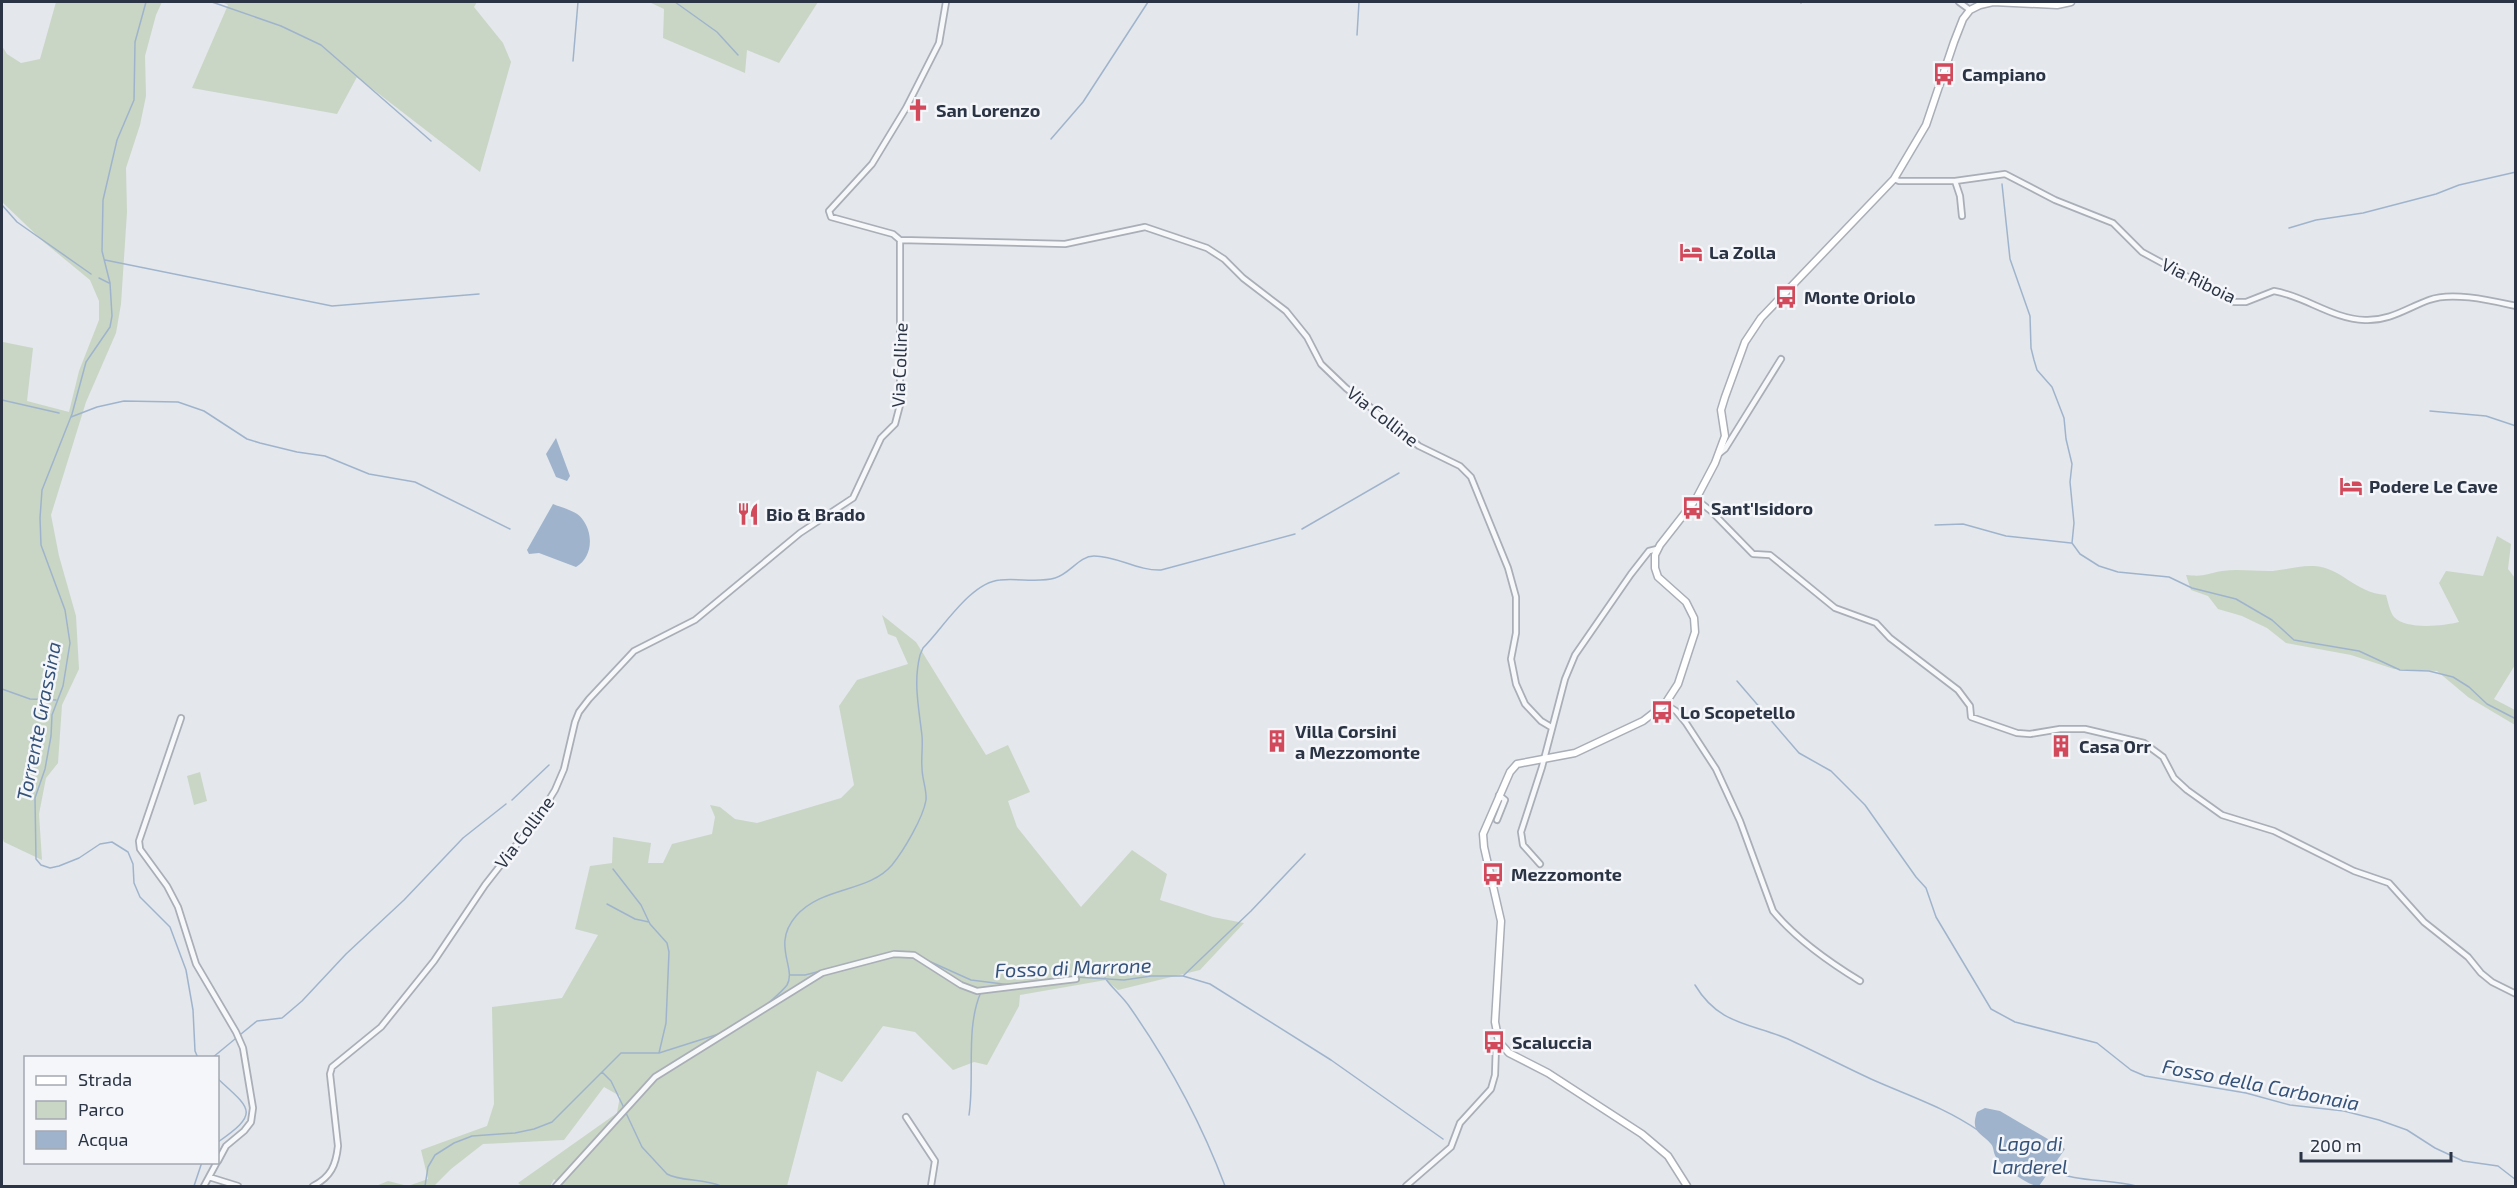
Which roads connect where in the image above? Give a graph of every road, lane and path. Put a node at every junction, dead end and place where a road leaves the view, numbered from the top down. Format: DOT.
graph roads {
  1 [pos="946,2"];
  2 [pos="1959,2"];
  3 [pos="2071,2"];
  4 [pos="1970,10"];
  5 [pos="1894,179"];
  6 [pos="1955,181"];
  7 [pos="1962,216"];
  8 [pos="900,240"];
  9 [pos="2516,306"];
  10 [pos="1781,359"];
  11 [pos="1720,453"];
  12 [pos="1696,500"];
  13 [pos="1657,549"];
  14 [pos="1665,704"];
  15 [pos="181,718"];
  16 [pos="1551,727"];
  17 [pos="1543,760"];
  18 [pos="1499,795"];
  19 [pos="1497,820"];
  20 [pos="1540,864"];
  21 [pos="1076,979"];
  22 [pos="1860,981"];
  23 [pos="2516,994"];
  24 [pos="1499,1042"];
  25 [pos="906,1117"];
  26 [pos="219,1158"];
  27 [pos="216,1164"];
  28 [pos="209,1177"];
  29 [pos="204,1186"];
  30 [pos="238,1186"];
  31 [pos="313,1186"];
  32 [pos="556,1186"];
  33 [pos="932,1186"];
  34 [pos="1406,1186"];
  35 [pos="1687,1186"];
  1 -- 8 [label="street"];
  2 -- 4 [label="street"];
  3 -- 4 [label="main road"];
  4 -- 5 [label="main road"];
  5 -- 6 [label="street, Via Riboia"];
  5 -- 11 [label="main road"];
  6 -- 7 [label="street"];
  6 -- 9 [label="street, Via Riboia"];
  8 -- 16 [label="street, Via Colline"];
  8 -- 31 [label="street, Via Colline"];
  10 -- 11 [label="street"];
  11 -- 12 [label="main road"];
  12 -- 13 [label="main road"];
  12 -- 23 [label="street"];
  13 -- 14 [label="main road"];
  13 -- 16 [label="street"];
  14 -- 17 [label="main road"];
  14 -- 22 [label="street"];
  15 -- 26 [label="street"];
  16 -- 17 [label="street"];
  17 -- 18 [label="main road"];
  17 -- 20 [label="street"];
  18 -- 19 [label="street"];
  18 -- 24 [label="main road"];
  21 -- 32 [label="street"];
  24 -- 34 [label="street"];
  24 -- 35 [label="main road"];
  25 -- 33 [label="street"];
  27 -- 28 [label="street"];
  28 -- 29 [label="street"];
  28 -- 30 [label="street"];
}
